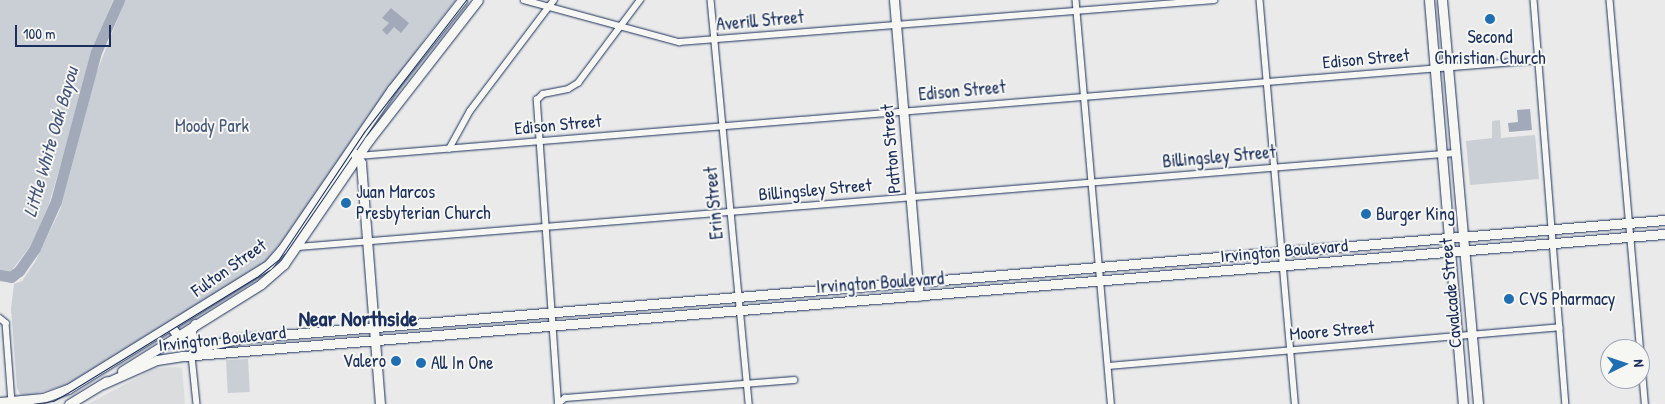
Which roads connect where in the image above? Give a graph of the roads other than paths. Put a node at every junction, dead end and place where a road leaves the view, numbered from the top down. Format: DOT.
graph roads {
  1 [pos="462,0"];
  2 [pos="478,0"];
  3 [pos="524,0"];
  4 [pos="554,0"];
  5 [pos="640,0"];
  6 [pos="711,0"];
  7 [pos="894,0"];
  8 [pos="1076,0"];
  9 [pos="1214,0"];
  10 [pos="1260,0"];
  11 [pos="1429,0"];
  12 [pos="1442,0"];
  13 [pos="1534,0"];
  14 [pos="1610,0"];
  15 [pos="548,7"];
  16 [pos="1077,10"];
  17 [pos="896,24"];
  18 [pos="620,28"];
  19 [pos="714,40"];
  20 [pos="1539,60"];
  21 [pos="1448,67"];
  22 [pos="1435,68"];
  23 [pos="1267,82"];
  24 [pos="1085,96"];
  25 [pos="904,111"];
  26 [pos="722,126"];
  27 [pos="540,142"];
  28 [pos="348,148"];
  29 [pos="448,149"];
  30 [pos="1455,153"];
  31 [pos="1442,154"];
  32 [pos="358,156"];
  33 [pos="1274,168"];
  34 [pos="1093,183"];
  35 [pos="911,197"];
  36 [pos="730,212"];
  37 [pos="1665,220"];
  38 [pos="1629,223"];
  39 [pos="548,227"];
  40 [pos="1553,229"];
  41 [pos="1665,234"];
  42 [pos="1462,237"];
  43 [pos="1630,237"];
  44 [pos="1449,238"];
  45 [pos="366,241"];
  46 [pos="1554,243"];
  47 [pos="1375,244"];
  48 [pos="298,247"];
  49 [pos="1282,251"];
  50 [pos="1464,251"];
  51 [pos="1450,252"];
  52 [pos="1189,259"];
  53 [pos="1376,260"];
  54 [pos="1099,267"];
  55 [pos="1283,268"];
  56 [pos="1016,274"];
  57 [pos="1190,275"];
  58 [pos="918,281"];
  59 [pos="1100,283"];
  60 [pos="856,286"];
  61 [pos="1017,289"];
  62 [pos="737,296"];
  63 [pos="919,296"];
  64 [pos="857,300"];
  65 [pos="645,304"];
  66 [pos="739,310"];
  67 [pos="553,311"];
  68 [pos="647,317"];
  69 [pos="2,319"];
  70 [pos="447,320"];
  71 [pos="198,321"];
  72 [pos="553,325"];
  73 [pos="373,327"];
  74 [pos="1559,328"];
  75 [pos="173,331"];
  76 [pos="448,334"];
  77 [pos="281,335"];
  78 [pos="1471,335"];
  79 [pos="1457,336"];
  80 [pos="374,340"];
  81 [pos="206,346"];
  82 [pos="281,348"];
  83 [pos="1290,349"];
  84 [pos="192,356"];
  85 [pos="1108,366"];
  86 [pos="794,380"];
  87 [pos="103,384"];
  88 [pos="747,384"];
  89 [pos="0,402"];
  90 [pos="12,403"];
  91 [pos="69,404"];
  92 [pos="197,404"];
  93 [pos="380,404"];
  94 [pos="558,404"];
  95 [pos="749,404"];
  96 [pos="1111,404"];
  97 [pos="1295,404"];
  98 [pos="1463,404"];
  99 [pos="1478,404"];
  100 [pos="1566,404"];
  101 [pos="1645,404"];
  1 -- 28 [label="main road, Fulton Street"];
  2 -- 32 [label="main road, Fulton Street"];
  3 -- 15 [label="street, Averill Street"];
  4 -- 15 [label="street"];
  5 -- 18 [label="street"];
  6 -- 19 [label="street, Erin Street"];
  7 -- 17 [label="main road, Patton Street"];
  8 -- 16 [label="street"];
  9 -- 16 [label="street, Averill Street"];
  10 -- 23 [label="street"];
  11 -- 22 [label="main road, Cavalcade Street"];
  12 -- 21 [label="main road, Cavalcade Street"];
  13 -- 20 [label="street"];
  14 -- 38 [label="street"];
  15 -- 18 [label="street, Averill Street"];
  15 -- 29 [label="street"];
  16 -- 17 [label="street, Averill Street"];
  16 -- 24 [label="street"];
  17 -- 19 [label="street, Averill Street"];
  17 -- 25 [label="main road, Patton Street"];
  18 -- 19 [label="street, Averill Street"];
  18 -- 27 [label="street"];
  19 -- 26 [label="street, Erin Street"];
  20 -- 21 [label="street, Edison Street"];
  20 -- 40 [label="street"];
  21 -- 22 [label="street, Edison Street"];
  21 -- 30 [label="main road, Cavalcade Street"];
  22 -- 23 [label="street, Edison Street"];
  22 -- 31 [label="main road, Cavalcade Street"];
  23 -- 24 [label="street, Edison Street"];
  23 -- 33 [label="street"];
  24 -- 25 [label="street, Edison Street"];
  24 -- 34 [label="street"];
  25 -- 26 [label="street, Edison Street"];
  25 -- 35 [label="main road, Patton Street"];
  26 -- 27 [label="street, Edison Street"];
  26 -- 36 [label="street, Erin Street"];
  27 -- 29 [label="street, Edison Street"];
  27 -- 39 [label="street"];
  28 -- 32 [label="main road"];
  28 -- 75 [label="main road, Fulton Street"];
  29 -- 32 [label="street, Edison Street"];
  30 -- 31 [label="street, Billingsley Street"];
  30 -- 42 [label="main road, Cavalcade Street"];
  31 -- 33 [label="street, Billingsley Street"];
  31 -- 44 [label="main road, Cavalcade Street"];
  32 -- 45 [label="main road"];
  32 -- 48 [label="main road, Fulton Street"];
  33 -- 34 [label="street, Billingsley Street"];
  33 -- 49 [label="street"];
  34 -- 35 [label="street, Billingsley Street"];
  34 -- 54 [label="street"];
  35 -- 36 [label="street, Billingsley Street"];
  35 -- 58 [label="main road, Patton Street"];
  36 -- 39 [label="street, Billingsley Street"];
  36 -- 62 [label="street, Erin Street"];
  37 -- 38 [label="main road, Irvington Boulevard"];
  38 -- 40 [label="main road, Irvington Boulevard"];
  38 -- 43 [label="street"];
  39 -- 45 [label="street, Billingsley Street"];
  39 -- 67 [label="street"];
  40 -- 42 [label="main road, Irvington Boulevard"];
  40 -- 46 [label="street"];
  41 -- 43 [label="main road, Irvington Boulevard"];
  42 -- 44 [label="main road, Irvington Boulevard"];
  42 -- 50 [label="main road, Cavalcade Street"];
  43 -- 46 [label="main road, Irvington Boulevard"];
  43 -- 101 [label="street"];
  44 -- 47 [label="main road, Irvington Boulevard"];
  44 -- 51 [label="main road, Cavalcade Street"];
  45 -- 48 [label="street, Billingsley Street"];
  45 -- 73 [label="main road"];
  46 -- 50 [label="main road, Irvington Boulevard"];
  46 -- 74 [label="street"];
  47 -- 49 [label="main road, Irvington Boulevard"];
  47 -- 53 [label="main road"];
  48 -- 71 [label="main road, Fulton Street"];
  49 -- 52 [label="main road, Irvington Boulevard"];
  49 -- 55 [label="street"];
  50 -- 51 [label="main road, Irvington Boulevard"];
  50 -- 78 [label="main road, Cavalcade Street"];
  51 -- 53 [label="main road, Irvington Boulevard"];
  51 -- 79 [label="main road, Cavalcade Street"];
  52 -- 54 [label="main road, Irvington Boulevard"];
  52 -- 57 [label="main road"];
  53 -- 55 [label="main road, Irvington Boulevard"];
  54 -- 56 [label="main road, Irvington Boulevard"];
  54 -- 59 [label="street"];
  55 -- 57 [label="main road, Irvington Boulevard"];
  55 -- 83 [label="street"];
  56 -- 58 [label="main road, Irvington Boulevard"];
  56 -- 61 [label="main road"];
  57 -- 59 [label="main road, Irvington Boulevard"];
  58 -- 60 [label="main road, Irvington Boulevard"];
  58 -- 63 [label="main road, Patton Street"];
  59 -- 61 [label="main road, Irvington Boulevard"];
  59 -- 85 [label="street"];
  60 -- 62 [label="main road, Irvington Boulevard"];
  60 -- 64 [label="main road"];
  61 -- 63 [label="main road, Irvington Boulevard"];
  62 -- 65 [label="main road, Irvington Boulevard"];
  62 -- 66 [label="street, Erin Street"];
  63 -- 64 [label="main road, Irvington Boulevard"];
  64 -- 66 [label="main road, Irvington Boulevard"];
  65 -- 67 [label="main road, Irvington Boulevard"];
  65 -- 68 [label="main road"];
  66 -- 68 [label="main road, Irvington Boulevard"];
  66 -- 88 [label="street, Erin Street"];
  67 -- 70 [label="main road, Irvington Boulevard"];
  67 -- 72 [label="street"];
  68 -- 72 [label="main road, Irvington Boulevard"];
  69 -- 90 [label="street"];
  70 -- 73 [label="main road, Irvington Boulevard"];
  70 -- 76 [label="main road"];
  71 -- 75 [label="main road, Fulton Street"];
  71 -- 81 [label="main road"];
  72 -- 76 [label="main road, Irvington Boulevard"];
  72 -- 94 [label="street"];
  73 -- 77 [label="main road, Irvington Boulevard"];
  73 -- 80 [label="main road"];
  74 -- 78 [label="street, Moore Street"];
  74 -- 100 [label="street"];
  75 -- 81 [label="main road, Irvington Boulevard"];
  75 -- 87 [label="main road, Fulton Street"];
  75 -- 90 [label="main road, Fulton Street"];
  76 -- 80 [label="main road, Irvington Boulevard"];
  77 -- 81 [label="main road, Irvington Boulevard"];
  77 -- 82 [label="main road"];
  78 -- 79 [label="street, Moore Street"];
  78 -- 99 [label="main road, Cavalcade Street"];
  79 -- 83 [label="street, Moore Street"];
  79 -- 98 [label="main road, Cavalcade Street"];
  80 -- 82 [label="main road, Irvington Boulevard"];
  80 -- 93 [label="main road"];
  82 -- 84 [label="main road, Irvington Boulevard"];
  83 -- 85 [label="street, Moore Street"];
  83 -- 97 [label="street"];
  84 -- 87 [label="main road, Irvington Boulevard"];
  84 -- 92 [label="street"];
  85 -- 96 [label="street"];
  86 -- 88 [label="street"];
  87 -- 91 [label="main road, Fulton Street"];
  88 -- 94 [label="street"];
  88 -- 95 [label="street, Erin Street"];
  89 -- 90 [label="main road, Fulton Street"];
}
